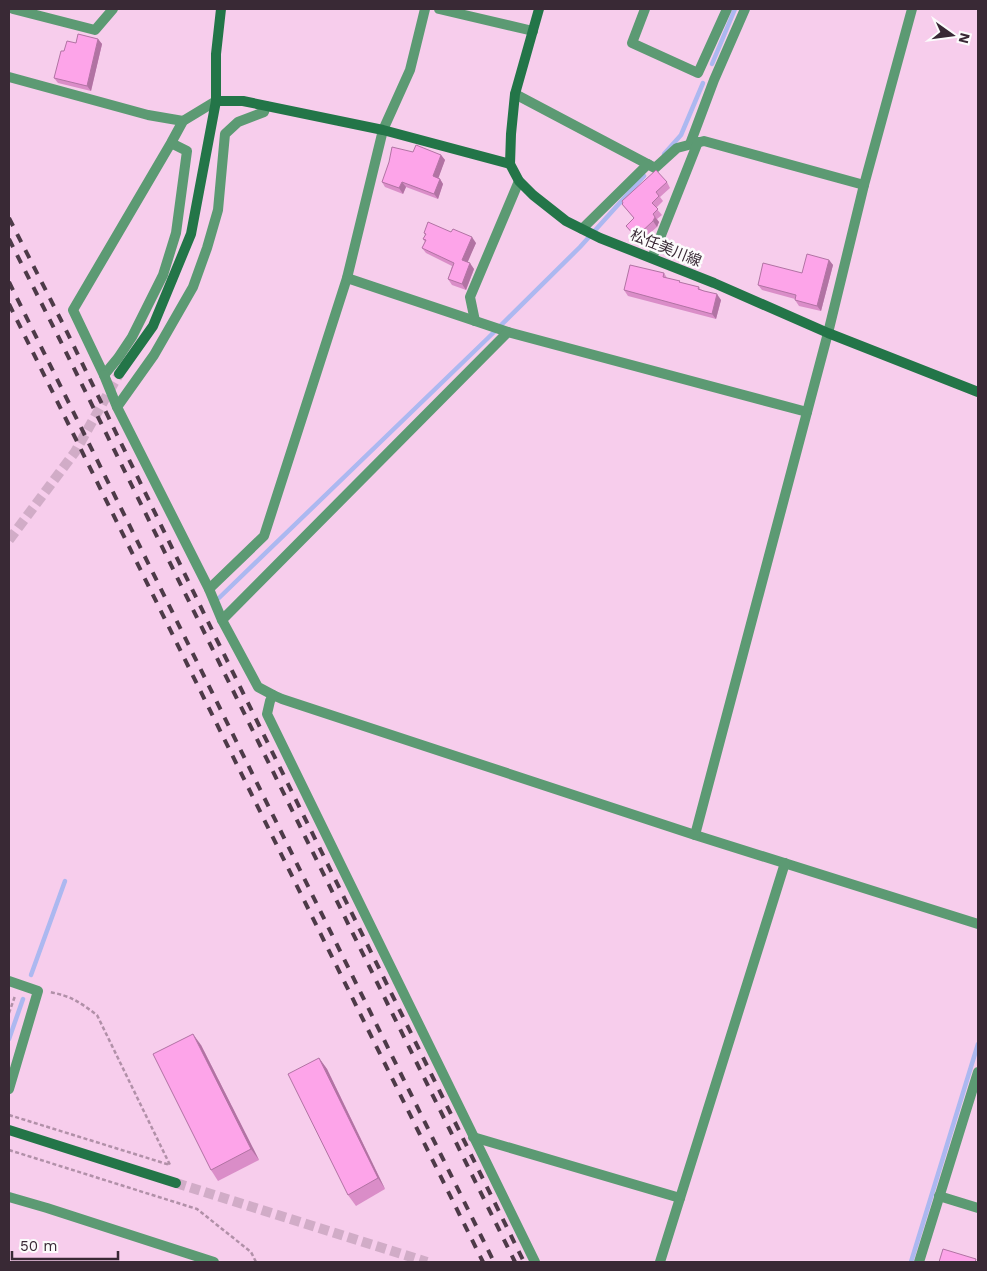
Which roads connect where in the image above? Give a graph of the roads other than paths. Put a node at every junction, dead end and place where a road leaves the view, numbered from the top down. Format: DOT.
graph roads {
  1 [pos="13,9"];
  2 [pos="113,9"];
  3 [pos="221,9"];
  4 [pos="425,9"];
  5 [pos="438,9"];
  6 [pos="539,9"];
  7 [pos="645,9"];
  8 [pos="727,9"];
  9 [pos="745,9"];
  10 [pos="912,9"];
  11 [pos="533,31"];
  12 [pos="698,73"];
  13 [pos="9,77"];
  14 [pos="714,80"];
  15 [pos="515,94"];
  16 [pos="216,101"];
  17 [pos="266,106"];
  18 [pos="183,121"];
  19 [pos="383,130"];
  20 [pos="171,143"];
  21 [pos="694,143"];
  22 [pos="510,164"];
  23 [pos="648,164"];
  24 [pos="519,181"];
  25 [pos="864,184"];
  26 [pos="583,230"];
  27 [pos="652,258"];
  28 [pos="347,278"];
  29 [pos="475,322"];
  30 [pos="508,332"];
  31 [pos="828,333"];
  32 [pos="119,374"];
  33 [pos="104,375"];
  34 [pos="978,392"];
  35 [pos="117,407"];
  36 [pos="807,412"];
  37 [pos="209,589"];
  38 [pos="222,620"];
  39 [pos="273,695"];
  40 [pos="695,835"];
  41 [pos="785,863"];
  42 [pos="978,924"];
  43 [pos="14,983"];
  44 [pos="978,1072"];
  45 [pos="9,1088"];
  46 [pos="9,1130"];
  47 [pos="473,1137"];
  48 [pos="176,1183"];
  49 [pos="940,1196"];
  50 [pos="9,1197"];
  51 [pos="680,1198"];
  52 [pos="978,1208"];
  53 [pos="214,1262"];
  54 [pos="535,1262"];
  55 [pos="660,1262"];
  56 [pos="920,1262"];
  1 -- 2 [label="street"];
  3 -- 16 [label="street"];
  4 -- 19 [label="street"];
  5 -- 11 [label="street"];
  6 -- 11 [label="street, 松任美川線"];
  7 -- 12 [label="street"];
  8 -- 12 [label="street"];
  9 -- 14 [label="street"];
  10 -- 25 [label="street"];
  11 -- 15 [label="street, 松任美川線"];
  12 -- 14 [label="street"];
  13 -- 18 [label="street"];
  14 -- 21 [label="street"];
  15 -- 22 [label="street, 松任美川線"];
  15 -- 23 [label="street"];
  16 -- 17 [label="street"];
  16 -- 18 [label="street"];
  16 -- 32 [label="street"];
  17 -- 19 [label="street"];
  17 -- 35 [label="street"];
  18 -- 20 [label="street"];
  19 -- 22 [label="street"];
  19 -- 28 [label="street"];
  20 -- 33 [label="street"];
  20 -- 33 [label="street"];
  21 -- 23 [label="street"];
  21 -- 25 [label="street"];
  21 -- 27 [label="street"];
  22 -- 24 [label="street, 松任美川線"];
  23 -- 26 [label="street"];
  24 -- 26 [label="street, 松任美川線"];
  24 -- 29 [label="street"];
  25 -- 31 [label="street"];
  26 -- 27 [label="street, 松任美川線"];
  27 -- 31 [label="street, 松任美川線"];
  28 -- 29 [label="street"];
  28 -- 37 [label="street"];
  29 -- 30 [label="street"];
  30 -- 36 [label="street"];
  30 -- 38 [label="street"];
  31 -- 34 [label="street, 松任美川線"];
  31 -- 36 [label="street"];
  33 -- 35 [label="street"];
  35 -- 37 [label="street"];
  36 -- 40 [label="street"];
  37 -- 38 [label="street"];
  38 -- 39 [label="street"];
  39 -- 40 [label="street"];
  39 -- 47 [label="street"];
  40 -- 41 [label="street"];
  41 -- 42 [label="street"];
  41 -- 51 [label="street"];
  43 -- 45 [label="street"];
  44 -- 49 [label="street"];
  46 -- 48 [label="street"];
  47 -- 51 [label="street"];
  47 -- 54 [label="street"];
  49 -- 52 [label="street"];
  49 -- 56 [label="street"];
  50 -- 53 [label="street"];
  51 -- 55 [label="street"];
}
